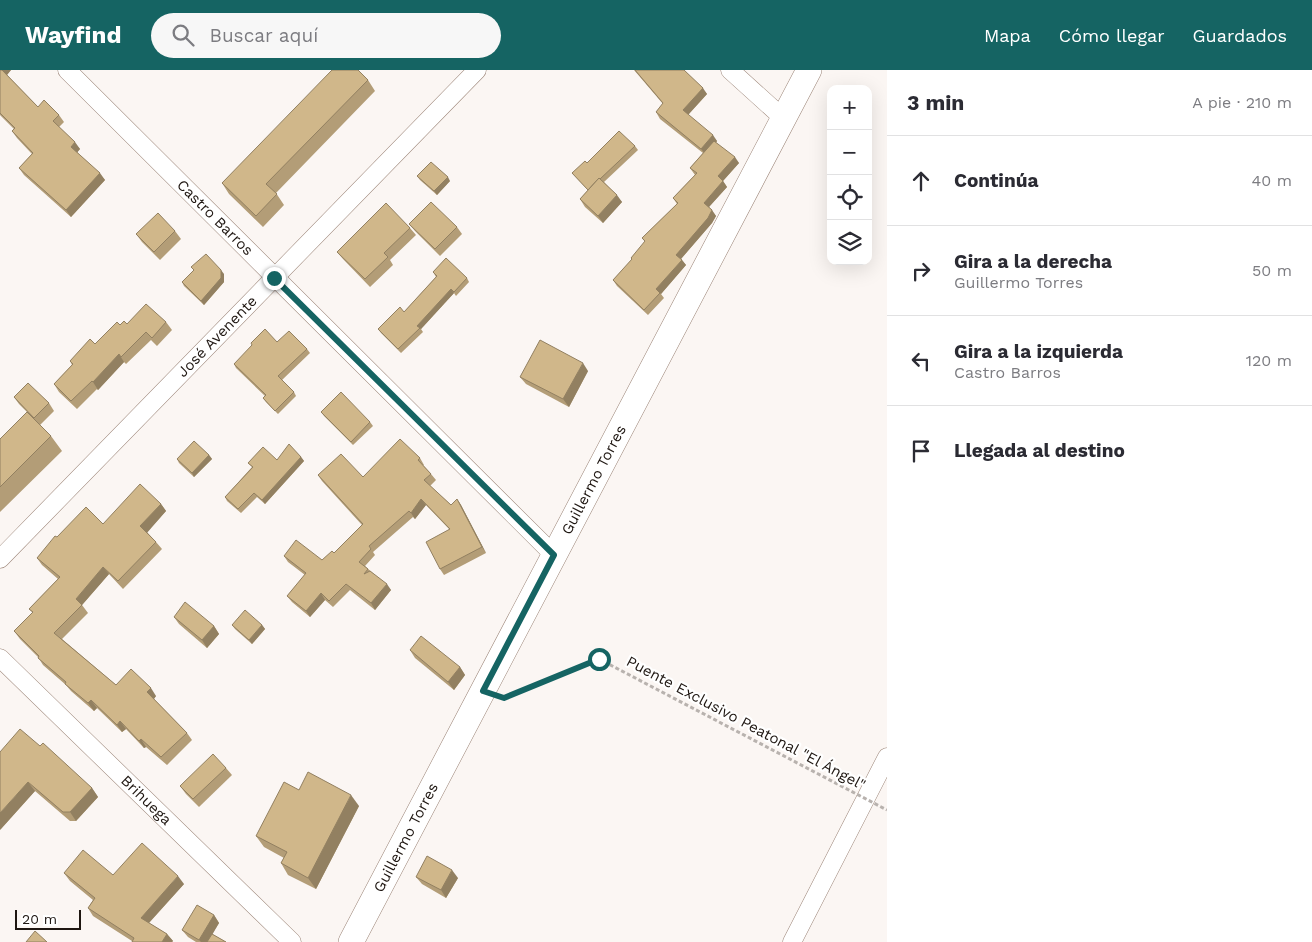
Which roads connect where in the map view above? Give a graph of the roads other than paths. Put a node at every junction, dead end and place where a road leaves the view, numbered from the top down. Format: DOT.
graph roads {
  1 [pos="67,70"];
  2 [pos="477,70"];
  3 [pos="730,70"];
  4 [pos="809,70"];
  5 [pos="783,118"];
  6 [pos="274,278"];
  7 [pos="554,555"];
  8 [pos="0,559"];
  9 [pos="0,658"];
  10 [pos="887,757"];
  11 [pos="292,942"];
  12 [pos="351,942"];
  13 [pos="792,942"];
  1 -- 6 [label="street, Castro Barros"];
  2 -- 6 [label="street, José Avenente"];
  3 -- 5 [label="street"];
  4 -- 5 [label="main road, Guillermo Torres"];
  5 -- 7 [label="main road, Guillermo Torres"];
  6 -- 7 [label="street, Castro Barros"];
  6 -- 8 [label="street, José Avenente"];
  7 -- 12 [label="main road, Guillermo Torres"];
  9 -- 11 [label="street, Brihuega"];
  10 -- 13 [label="street"];
}
